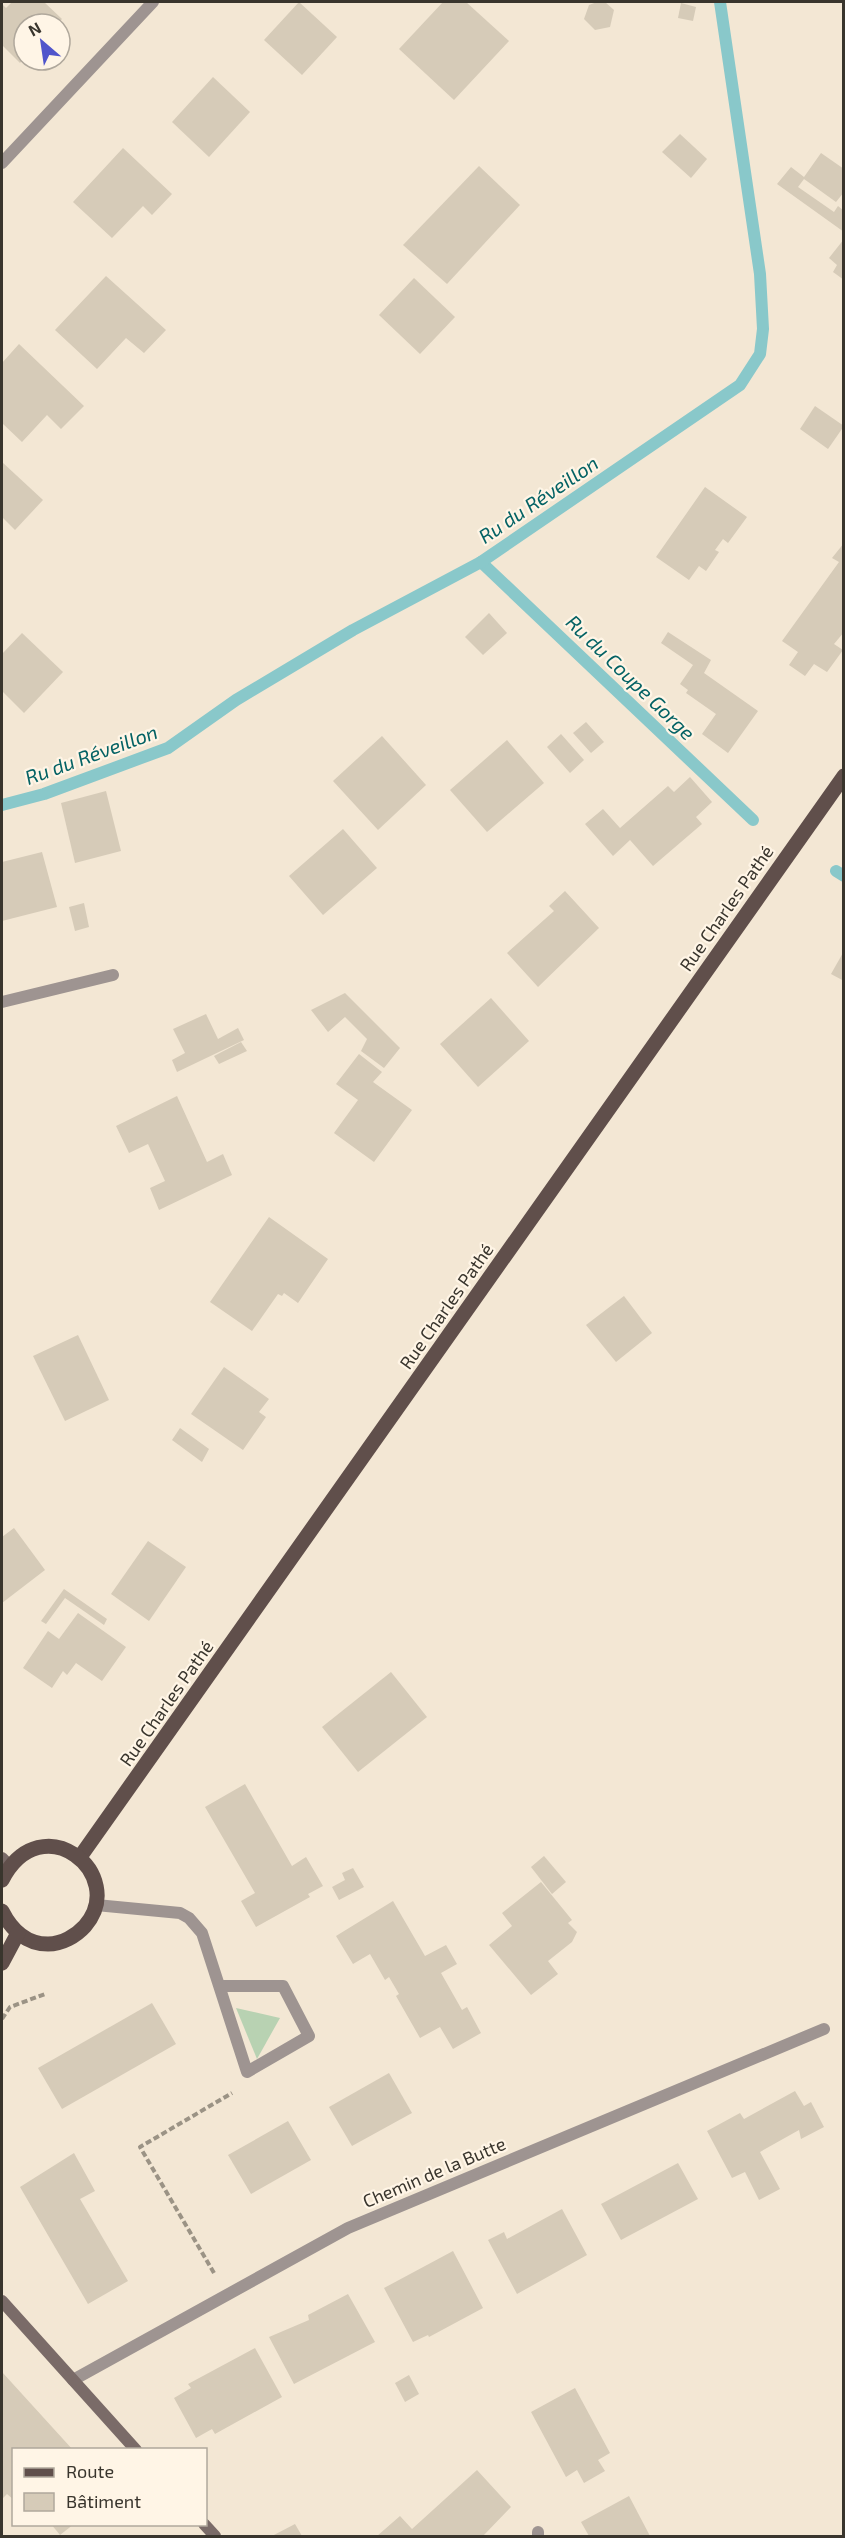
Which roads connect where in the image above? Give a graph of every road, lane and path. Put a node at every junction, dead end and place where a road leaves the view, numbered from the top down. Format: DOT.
graph roads {
  1 [pos="153,2"];
  2 [pos="2,163"];
  3 [pos="843,776"];
  4 [pos="113,975"];
  5 [pos="2,1002"];
  6 [pos="80,1857"];
  7 [pos="5,1862"];
  8 [pos="2,1880"];
  9 [pos="96,1905"];
  10 [pos="2,1911"];
  11 [pos="18,1933"];
  12 [pos="2,1962"];
  13 [pos="220,1986"];
  14 [pos="45,1994"];
  15 [pos="2,2019"];
  16 [pos="824,2029"];
  17 [pos="247,2072"];
  18 [pos="227,2295"];
  19 [pos="2,2301"];
  20 [pos="73,2380"];
  21 [pos="134,2448"];
  1 -- 2 [label="street"];
  3 -- 6 [label="main road, Rue Charles Pathé"];
  4 -- 5 [label="street"];
  6 -- 7 [label="main road"];
  6 -- 9 [label="main road"];
  7 -- 8 [label="main road"];
  9 -- 11 [label="main road"];
  9 -- 13 [label="street"];
  10 -- 11 [label="main road"];
  11 -- 12 [label="main road"];
  13 -- 17 [label="street"];
  13 -- 17 [label="street"];
  14 -- 15 [label="path"];
  16 -- 18 [label="street, Chemin de la Butte"];
  17 -- 18 [label="path"];
  18 -- 20 [label="street, Chemin de la Butte"];
  19 -- 20 [label="street"];
  20 -- 21 [label="street"];
}
